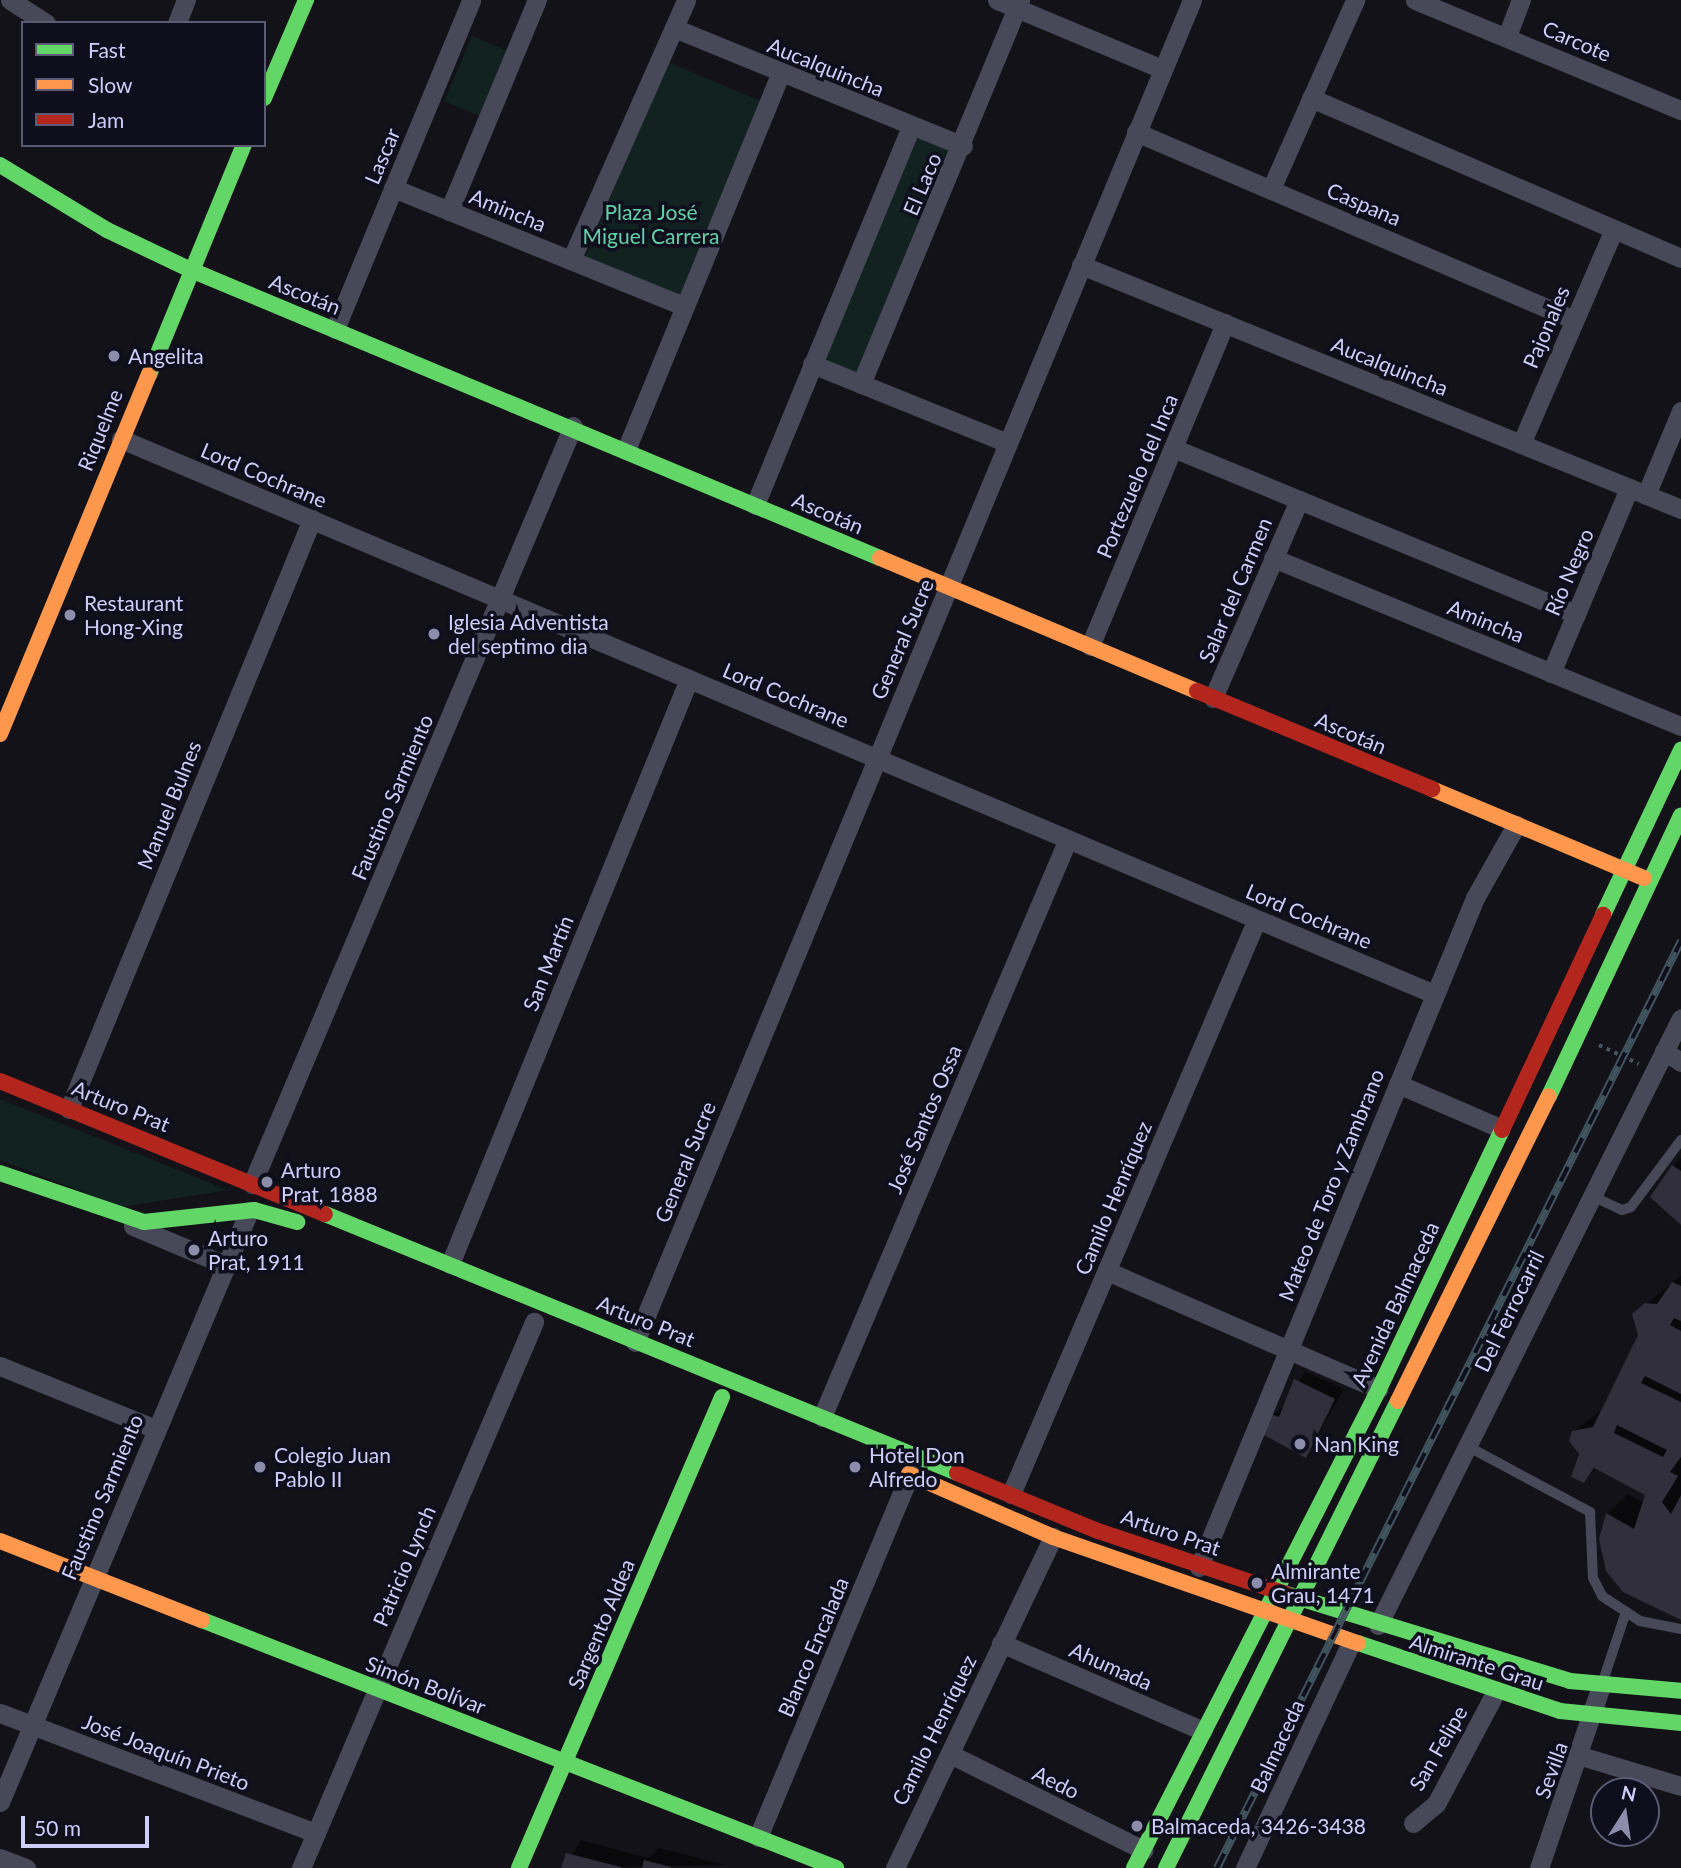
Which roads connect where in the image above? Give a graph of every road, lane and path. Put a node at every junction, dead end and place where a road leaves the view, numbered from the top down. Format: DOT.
graph roads {
  1 [pos="186,0"];
  2 [pos="306,0"];
  3 [pos="471,0"];
  4 [pos="537,0"];
  5 [pos="686,0"];
  6 [pos="997,0"];
  7 [pos="1192,0"];
  8 [pos="1355,0"];
  9 [pos="1415,0"];
  10 [pos="1521,0"];
  11 [pos="22,3"];
  12 [pos="1019,4"];
  13 [pos="44,21"];
  14 [pos="178,21"];
  15 [pos="674,28"];
  16 [pos="1507,36"];
  17 [pos="1162,69"];
  18 [pos="780,74"];
  19 [pos="266,93"];
  20 [pos="1311,98"];
  21 [pos="1681,110"];
  22 [pos="911,126"];
  23 [pos="1136,132"];
  24 [pos="963,146"];
  25 [pos="243,147"];
  26 [pos="0,165"];
  27 [pos="393,188"];
  28 [pos="1271,189"];
  29 [pos="449,211"];
  30 [pos="1614,229"];
  31 [pos="1681,258"];
  32 [pos="571,260"];
  33 [pos="1081,265"];
  34 [pos="191,270"];
  35 [pos="684,306"];
  36 [pos="1573,319"];
  37 [pos="1225,323"];
  38 [pos="335,329"];
  39 [pos="812,365"];
  40 [pos="861,384"];
  41 [pos="1681,411"];
  42 [pos="573,426"];
  43 [pos="121,439"];
  44 [pos="1008,443"];
  45 [pos="1521,443"];
  46 [pos="1173,448"];
  47 [pos="626,450"];
  48 [pos="1638,491"];
  49 [pos="1298,500"];
  50 [pos="755,505"];
  51 [pos="1681,509"];
  52 [pos="312,519"];
  53 [pos="1273,558"];
  54 [pos="948,587"];
  55 [pos="500,599"];
  56 [pos="1576,614"];
  57 [pos="1090,646"];
  58 [pos="1551,673"];
  59 [pos="689,679"];
  60 [pos="1213,698"];
  61 [pos="1681,726"];
  62 [pos="0,734"];
  63 [pos="1681,750"];
  64 [pos="877,758"];
  65 [pos="1681,815"];
  66 [pos="1516,825"];
  67 [pos="1068,839"];
  68 [pos="1622,869"];
  69 [pos="1650,881"];
  70 [pos="1257,919"];
  71 [pos="1434,994"];
  72 [pos="1681,1018"];
  73 [pos="1578,1035"];
  74 [pos="1664,1051"];
  75 [pos="1681,1062"];
  76 [pos="1654,1071"];
  77 [pos="0,1081"];
  78 [pos="1398,1084"];
  79 [pos="69,1108"];
  80 [pos="1500,1128"];
  81 [pos="1681,1140"];
  82 [pos="0,1173"];
  83 [pos="252,1184"];
  84 [pos="1591,1196"];
  85 [pos="249,1211"];
  86 [pos="109,1216"];
  87 [pos="450,1264"];
  88 [pos="226,1265"];
  89 [pos="1107,1270"];
  90 [pos="423,1275"];
  91 [pos="534,1321"];
  92 [pos="1288,1350"];
  93 [pos="629,1353"];
  94 [pos="0,1366"];
  95 [pos="669,1376"];
  96 [pos="1379,1389"];
  97 [pos="722,1397"];
  98 [pos="822,1417"];
  99 [pos="156,1429"];
  100 [pos="1467,1446"];
  101 [pos="910,1474"];
  102 [pos="1011,1494"];
  103 [pos="1053,1537"];
  104 [pos="0,1541"];
  105 [pos="1199,1567"];
  106 [pos="92,1577"];
  107 [pos="1279,1592"];
  108 [pos="1304,1598"];
  109 [pos="1626,1612"];
  110 [pos="1266,1613"];
  111 [pos="1292,1621"];
  112 [pos="1378,1625"];
  113 [pos="1681,1629"];
  114 [pos="1001,1643"];
  115 [pos="1351,1643"];
  116 [pos="1601,1686"];
  117 [pos="376,1688"];
  118 [pos="1681,1691"];
  119 [pos="1496,1692"];
  120 [pos="0,1713"];
  121 [pos="1592,1716"];
  122 [pos="1681,1723"];
  123 [pos="31,1726"];
  124 [pos="1203,1731"];
  125 [pos="950,1754"];
  126 [pos="1581,1756"];
  127 [pos="564,1762"];
  128 [pos="1681,1786"];
  129 [pos="0,1802"];
  130 [pos="1413,1823"];
  131 [pos="316,1833"];
  132 [pos="758,1838"];
  133 [pos="0,1858"];
  134 [pos="1138,1859"];
  135 [pos="26,1868"];
  136 [pos="302,1868"];
  137 [pos="519,1868"];
  138 [pos="836,1868"];
  139 [pos="895,1868"];
  140 [pos="1166,1868"];
  141 [pos="1245,1868"];
  142 [pos="1539,1868"];
  1 -- 14 [label="street"];
  2 -- 19 [label="main road"];
  3 -- 27 [label="street, Lascar"];
  4 -- 29 [label="street"];
  5 -- 15 [label="street"];
  6 -- 12 [label="street"];
  7 -- 17 [label="street, General Sucre"];
  8 -- 20 [label="street"];
  9 -- 16 [label="street, Carcote"];
  10 -- 16 [label="street"];
  11 -- 13 [label="street"];
  12 -- 17 [label="street"];
  12 -- 24 [label="street, El Laco"];
  15 -- 18 [label="street, Aucalquincha"];
  15 -- 32 [label="street"];
  16 -- 21 [label="street, Carcote"];
  17 -- 23 [label="street, General Sucre"];
  18 -- 22 [label="street, Aucalquincha"];
  18 -- 35 [label="street"];
  20 -- 28 [label="street"];
  20 -- 30 [label="street"];
  22 -- 24 [label="street, Aucalquincha"];
  22 -- 39 [label="street, El Laco"];
  23 -- 28 [label="street, Caspana"];
  23 -- 33 [label="street, General Sucre"];
  24 -- 40 [label="street, El Laco"];
  25 -- 34 [label="main road, Riquelme"];
  26 -- 34 [label="main road, Ascotán"];
  27 -- 29 [label="street, Amincha"];
  27 -- 38 [label="street, Lascar"];
  28 -- 36 [label="street, Caspana"];
  29 -- 32 [label="street, Amincha"];
  30 -- 31 [label="street"];
  30 -- 36 [label="street, Pajonales"];
  32 -- 35 [label="street, Amincha"];
  33 -- 37 [label="street, Aucalquincha"];
  33 -- 44 [label="street, General Sucre"];
  34 -- 38 [label="main road, Ascotán"];
  34 -- 43 [label="main road, Riquelme"];
  35 -- 47 [label="street"];
  36 -- 45 [label="street, Pajonales"];
  37 -- 45 [label="street, Aucalquincha"];
  37 -- 46 [label="street, Portezuelo del Inca"];
  38 -- 42 [label="main road, Ascotán"];
  39 -- 40 [label="street"];
  39 -- 50 [label="street, El Laco"];
  40 -- 44 [label="street"];
  41 -- 48 [label="street, Río Negro"];
  42 -- 47 [label="main road, Ascotán"];
  42 -- 55 [label="street, Faustino Sarmiento"];
  43 -- 52 [label="street, Lord Cochrane"];
  43 -- 62 [label="main road, Riquelme"];
  44 -- 54 [label="street, General Sucre"];
  45 -- 48 [label="street, Aucalquincha"];
  46 -- 49 [label="street, Amincha"];
  46 -- 57 [label="street, Portezuelo del Inca"];
  47 -- 50 [label="main road, Ascotán"];
  48 -- 51 [label="street, Aucalquincha"];
  48 -- 56 [label="street, Río Negro"];
  49 -- 53 [label="street, Salar del Carmen"];
  49 -- 56 [label="street, Amincha"];
  50 -- 54 [label="main road, Ascotán"];
  52 -- 55 [label="street, Lord Cochrane"];
  52 -- 79 [label="street, Manuel Bulnes"];
  53 -- 58 [label="street, Amincha"];
  53 -- 60 [label="street, Salar del Carmen"];
  54 -- 57 [label="main road, Ascotán"];
  54 -- 64 [label="street, General Sucre"];
  55 -- 59 [label="street, Lord Cochrane"];
  55 -- 83 [label="street, Faustino Sarmiento"];
  56 -- 58 [label="street, Río Negro"];
  57 -- 60 [label="main road, Ascotán"];
  58 -- 61 [label="street, Amincha"];
  59 -- 64 [label="street, Lord Cochrane"];
  59 -- 87 [label="street, San Martín"];
  60 -- 66 [label="main road, Ascotán"];
  63 -- 68 [label="main road, Avenida Balmaceda"];
  64 -- 67 [label="street, Lord Cochrane"];
  64 -- 93 [label="street, General Sucre"];
  65 -- 69 [label="main road, Avenida Balmaceda"];
  66 -- 68 [label="main road, Ascotán"];
  66 -- 71 [label="street, Mateo de Toro y Zambrano"];
  67 -- 70 [label="street, Lord Cochrane"];
  67 -- 98 [label="street, José Santos Ossa"];
  68 -- 69 [label="main road, Ascotán"];
  68 -- 80 [label="main road, Avenida Balmaceda"];
  69 -- 73 [label="main road, Avenida Balmaceda"];
  70 -- 71 [label="street, Lord Cochrane"];
  70 -- 89 [label="street, Camilo Henríquez"];
  71 -- 78 [label="street, Mateo de Toro y Zambrano"];
  72 -- 74 [label="street, Del Ferrocarril"];
  73 -- 76 [label="path"];
  73 -- 108 [label="main road, Avenida Balmaceda"];
  74 -- 75 [label="street"];
  74 -- 76 [label="street, Del Ferrocarril"];
  76 -- 84 [label="street, Del Ferrocarril"];
  77 -- 79 [label="main road, Arturo Prat"];
  78 -- 80 [label="street"];
  78 -- 92 [label="street, Mateo de Toro y Zambrano"];
  79 -- 83 [label="main road, Arturo Prat"];
  80 -- 96 [label="main road, Avenida Balmaceda"];
  81 -- 84 [label="lane"];
  82 -- 86 [label="main road"];
  83 -- 87 [label="main road, Arturo Prat"];
  84 -- 100 [label="street, Del Ferrocarril"];
  85 -- 86 [label="main road"];
  85 -- 88 [label="street, Faustino Sarmiento"];
  85 -- 90 [label="main road"];
  86 -- 88 [label="street"];
  87 -- 93 [label="main road, Arturo Prat"];
  88 -- 99 [label="street, Faustino Sarmiento"];
  89 -- 92 [label="street"];
  89 -- 102 [label="street, Camilo Henríquez"];
  91 -- 117 [label="street, Patricio Lynch"];
  92 -- 96 [label="street"];
  92 -- 105 [label="street, Mateo de Toro y Zambrano"];
  93 -- 98 [label="main road, Arturo Prat"];
  94 -- 99 [label="street"];
  95 -- 97 [label="main road, Arturo Prat"];
  96 -- 107 [label="main road, Avenida Balmaceda"];
  97 -- 101 [label="main road, Arturo Prat"];
  97 -- 127 [label="main road, Sargento Aldea"];
  98 -- 102 [label="main road, Arturo Prat"];
  99 -- 106 [label="street, Faustino Sarmiento"];
  100 -- 109 [label="lane"];
  100 -- 112 [label="street, Del Ferrocarril"];
  101 -- 103 [label="main road, Arturo Prat"];
  101 -- 132 [label="street, Blanco Encalada"];
  102 -- 105 [label="main road, Arturo Prat"];
  103 -- 110 [label="main road, Arturo Prat"];
  103 -- 114 [label="street, Camilo Henríquez"];
  104 -- 106 [label="main road, Simón Bolívar"];
  105 -- 107 [label="main road, Arturo Prat"];
  106 -- 117 [label="main road, Simón Bolívar"];
  106 -- 123 [label="street, Faustino Sarmiento"];
  107 -- 108 [label="main road, Almirante Grau"];
  107 -- 110 [label="main road, Avenida Balmaceda"];
  108 -- 111 [label="main road, Avenida Balmaceda"];
  108 -- 112 [label="main road, Almirante Grau"];
  109 -- 113 [label="lane"];
  109 -- 116 [label="lane"];
  110 -- 111 [label="main road, Almirante Grau"];
  110 -- 124 [label="main road, Avenida Balmaceda"];
  111 -- 115 [label="main road, Almirante Grau"];
  111 -- 140 [label="main road, Avenida Balmaceda"];
  112 -- 116 [label="main road, Almirante Grau"];
  114 -- 124 [label="street, Ahumada"];
  114 -- 125 [label="street, Camilo Henríquez"];
  115 -- 119 [label="main road, Almirante Grau"];
  115 -- 141 [label="street, Balmaceda"];
  116 -- 118 [label="main road, Almirante Grau"];
  116 -- 121 [label="street, Sevilla"];
  117 -- 127 [label="main road, Simón Bolívar"];
  117 -- 131 [label="street, Patricio Lynch"];
  119 -- 121 [label="main road, Almirante Grau"];
  119 -- 130 [label="street, San Felipe"];
  120 -- 123 [label="street, José Joaquín Prieto"];
  121 -- 122 [label="main road, Almirante Grau"];
  121 -- 126 [label="street, Sevilla"];
  123 -- 129 [label="street, Faustino Sarmiento"];
  123 -- 131 [label="street, José Joaquín Prieto"];
  124 -- 134 [label="main road, Avenida Balmaceda"];
  125 -- 134 [label="street, Aedo"];
  125 -- 139 [label="street, Camilo Henríquez"];
  126 -- 128 [label="street"];
  126 -- 142 [label="street, Sevilla"];
  127 -- 132 [label="main road, Simón Bolívar"];
  127 -- 137 [label="main road, Sargento Aldea"];
  131 -- 136 [label="street, Patricio Lynch"];
  132 -- 138 [label="main road, Simón Bolívar"];
  133 -- 135 [label="street"];
}
